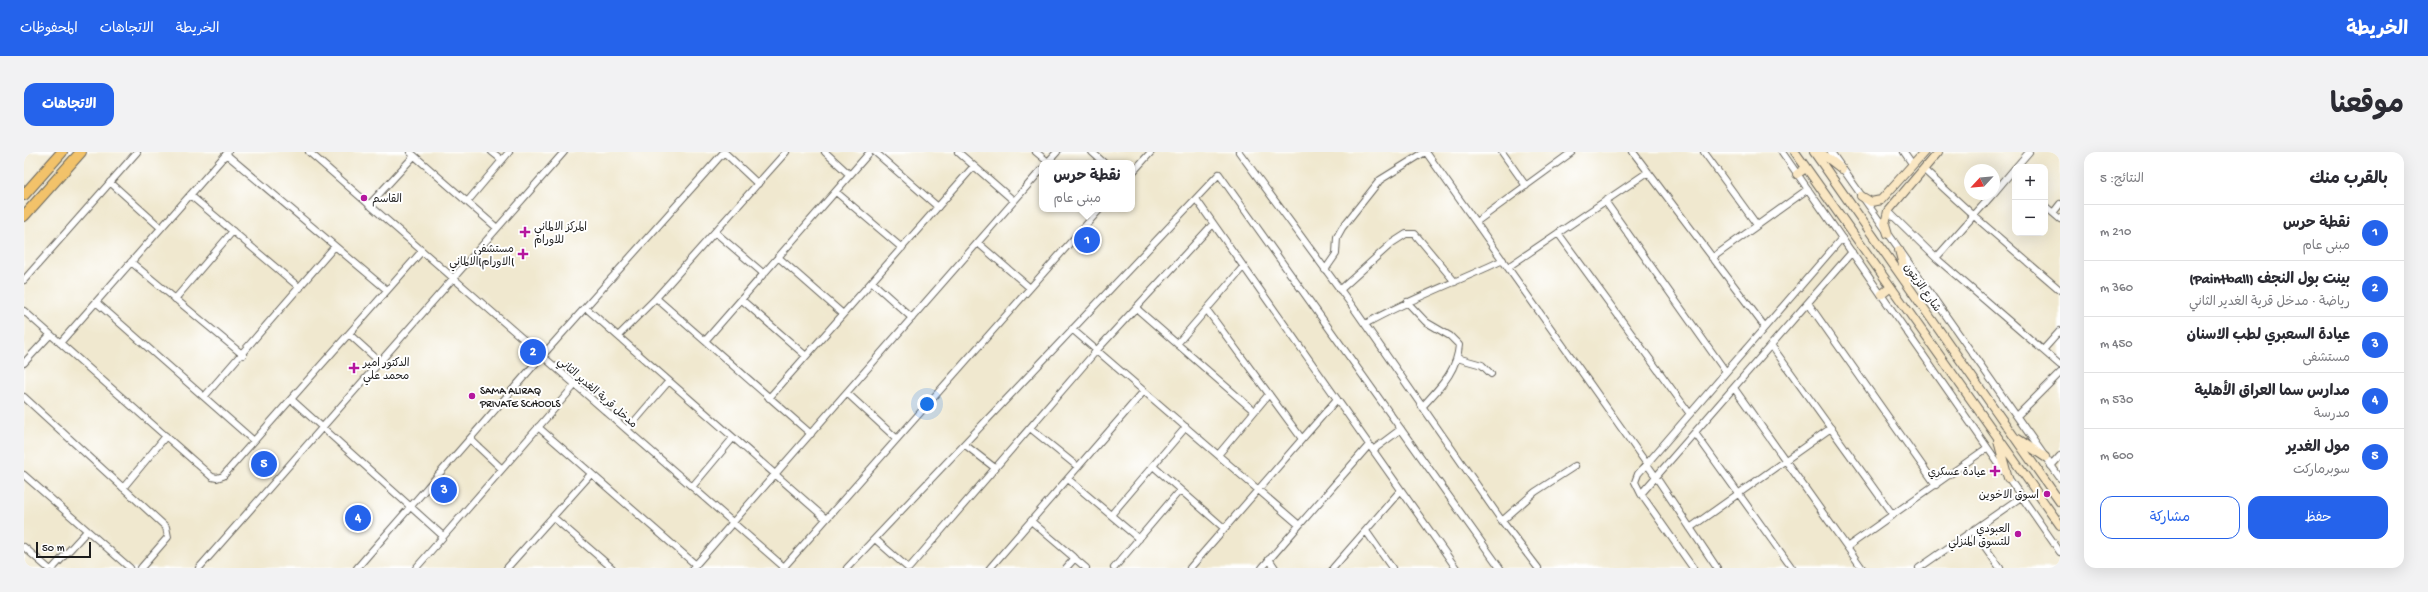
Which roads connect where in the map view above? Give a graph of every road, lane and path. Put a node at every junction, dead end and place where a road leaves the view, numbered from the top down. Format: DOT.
graph roads {
  1 [pos="62,152"];
  2 [pos="81,152"];
  3 [pos="137,152"];
  4 [pos="309,152"];
  5 [pos="492,152"];
  6 [pos="509,152"];
  7 [pos="564,152"];
  8 [pos="724,152"];
  9 [pos="786,152"];
  10 [pos="825,152"];
  11 [pos="870,152"];
  12 [pos="875,152"];
  13 [pos="958,152"];
  14 [pos="1036,152"];
  15 [pos="1057,152"];
  16 [pos="1092,152"];
  17 [pos="1151,152"];
  18 [pos="1240,152"];
  19 [pos="1426,152"];
  20 [pos="1502,152"];
  21 [pos="1572,152"];
  22 [pos="1633,152"];
  23 [pos="1704,152"];
  24 [pos="1782,152"];
  25 [pos="1795,152"];
  26 [pos="1814,152"];
  27 [pos="1820,152"];
  28 [pos="1830,152"];
  29 [pos="1904,152"];
  30 [pos="1924,152"];
  31 [pos="1938,152"];
  32 [pos="2029,152"];
  33 [pos="227,153"];
  34 [pos="412,154"];
  35 [pos="502,160"];
  36 [pos="1045,160"];
  37 [pos="1050,160"];
  38 [pos="1101,160"];
  39 [pos="2019,164"];
  40 [pos="1913,165"];
  41 [pos="974,166"];
  42 [pos="1806,168"];
  43 [pos="1842,169"];
  44 [pos="1923,169"];
  45 [pos="1135,170"];
  46 [pos="1039,172"];
  47 [pos="1648,172"];
  48 [pos="2012,172"];
  49 [pos="1797,174"];
  50 [pos="850,175"];
  51 [pos="2009,175"];
  52 [pos="2012,178"];
  53 [pos="110,182"];
  54 [pos="758,184"];
  55 [pos="1526,186"];
  56 [pos="2000,186"];
  57 [pos="1808,189"];
  58 [pos="836,192"];
  59 [pos="1887,194"];
  60 [pos="24,195"];
  61 [pos="190,195"];
  62 [pos="1861,196"];
  63 [pos="1196,199"];
  64 [pos="1988,200"];
  65 [pos="1014,201"];
  66 [pos="1605,201"];
  67 [pos="467,202"];
  68 [pos="1894,202"];
  69 [pos="2060,204"];
  70 [pos="369,205"];
  71 [pos="938,207"];
  72 [pos="2048,209"];
  73 [pos="1097,212"];
  74 [pos="1888,212"];
  75 [pos="2053,213"];
  76 [pos="24,216"];
  77 [pos="1974,216"];
  78 [pos="2060,219"];
  79 [pos="1476,222"];
  80 [pos="1213,224"];
  81 [pos="1757,226"];
  82 [pos="161,228"];
  83 [pos="497,228"];
  84 [pos="233,231"];
  85 [pos="715,232"];
  86 [pos="1558,233"];
  87 [pos="1888,234"];
  88 [pos="1842,238"];
  89 [pos="978,243"];
  90 [pos="335,246"];
  91 [pos="902,248"];
  92 [pos="1899,250"];
  93 [pos="422,251"];
  94 [pos="1852,252"];
  95 [pos="778,257"];
  96 [pos="1712,258"];
  97 [pos="1936,258"];
  98 [pos="1503,260"];
  99 [pos="131,262"];
  100 [pos="1243,267"];
  101 [pos="1508,268"];
  102 [pos="1324,270"];
  103 [pos="764,274"];
  104 [pos="453,278"];
  105 [pos="24,280"];
  106 [pos="872,282"];
  107 [pos="1455,282"];
  108 [pos="300,288"];
  109 [pos="1030,288"];
  110 [pos="1891,288"];
  111 [pos="387,290"];
  112 [pos="1340,290"];
  113 [pos="1912,290"];
  114 [pos="2060,290"];
  115 [pos="1882,294"];
  116 [pos="175,298"];
  117 [pos="656,298"];
  118 [pos="742,300"];
  119 [pos="96,302"];
  120 [pos="1406,302"];
  121 [pos="1808,303"];
  122 [pos="586,308"];
  123 [pos="1136,308"];
  124 [pos="1207,310"];
  125 [pos="24,311"];
  126 [pos="843,314"];
  127 [pos="912,318"];
  128 [pos="1365,324"];
  129 [pos="1765,327"];
  130 [pos="1072,329"];
  131 [pos="2060,331"];
  132 [pos="349,334"];
  133 [pos="50,335"];
  134 [pos="618,336"];
  135 [pos="705,340"];
  136 [pos="60,343"];
  137 [pos="1177,344"];
  138 [pos="1771,345"];
  139 [pos="1097,350"];
  140 [pos="2043,350"];
  141 [pos="243,354"];
  142 [pos="542,356"];
  143 [pos="806,356"];
  144 [pos="1458,358"];
  145 [pos="1962,360"];
  146 [pos="380,362"];
  147 [pos="24,363"];
  148 [pos="2060,365"];
  149 [pos="1949,368"];
  150 [pos="1726,372"];
  151 [pos="2060,373"];
  152 [pos="1491,374"];
  153 [pos="669,381"];
  154 [pos="575,384"];
  155 [pos="1977,384"];
  156 [pos="1734,388"];
  157 [pos="1144,391"];
  158 [pos="847,393"];
  159 [pos="1966,393"];
  160 [pos="1268,394"];
  161 [pos="24,397"];
  162 [pos="204,397"];
  163 [pos="769,398"];
  164 [pos="1337,399"];
  165 [pos="292,400"];
  166 [pos="1422,407"];
  167 [pos="1254,411"];
  168 [pos="1690,414"];
  169 [pos="2017,416"];
  170 [pos="538,427"];
  171 [pos="1186,427"];
  172 [pos="322,428"];
  173 [pos="1030,428"];
  174 [pos="1831,428"];
  175 [pos="1401,429"];
  176 [pos="627,430"];
  177 [pos="1992,430"];
  178 [pos="1695,433"];
  179 [pos="812,434"];
  180 [pos="166,436"];
  181 [pos="2014,436"];
  182 [pos="733,438"];
  183 [pos="470,439"];
  184 [pos="897,439"];
  185 [pos="1302,439"];
  186 [pos="254,441"];
  187 [pos="964,444"];
  188 [pos="1371,448"];
  189 [pos="1988,448"];
  190 [pos="1218,455"];
  191 [pos="2060,456"];
  192 [pos="2045,457"];
  193 [pos="1786,460"];
  194 [pos="1647,463"];
  195 [pos="1153,466"];
  196 [pos="1575,466"];
  197 [pos="2051,466"];
  198 [pos="1078,467"];
  199 [pos="995,468"];
  200 [pos="502,469"];
  201 [pos="591,474"];
  202 [pos="24,475"];
  203 [pos="776,475"];
  204 [pos="1656,477"];
  205 [pos="2008,478"];
  206 [pos="2060,478"];
  207 [pos="1068,479"];
  208 [pos="1936,485"];
  209 [pos="692,487"];
  210 [pos="123,488"];
  211 [pos="1180,490"];
  212 [pos="1258,490"];
  213 [pos="1401,490"];
  214 [pos="1640,494"];
  215 [pos="1738,494"];
  216 [pos="2021,497"];
  217 [pos="2060,502"];
  218 [pos="411,507"];
  219 [pos="1893,515"];
  220 [pos="1111,516"];
  221 [pos="553,517"];
  222 [pos="826,519"];
  223 [pos="1031,521"];
  224 [pos="1502,521"];
  225 [pos="734,523"];
  226 [pos="1299,525"];
  227 [pos="2060,526"];
  228 [pos="1224,528"];
  229 [pos="1690,528"];
  230 [pos="1973,530"];
  231 [pos="87,531"];
  232 [pos="1366,531"];
  233 [pos="443,536"];
  234 [pos="875,539"];
  235 [pos="1139,539"];
  236 [pos="24,547"];
  237 [pos="1847,547"];
  238 [pos="2060,552"];
  239 [pos="1075,558"];
  240 [pos="1269,559"];
  241 [pos="1928,562"];
  242 [pos="694,567"];
  243 [pos="48,568"];
  244 [pos="53,568"];
  245 [pos="130,568"];
  246 [pos="141,568"];
  247 [pos="199,568"];
  248 [pos="357,568"];
  249 [pos="416,568"];
  250 [pos="507,568"];
  251 [pos="612,568"];
  252 [pos="784,568"];
  253 [pos="847,568"];
  254 [pos="908,568"];
  255 [pos="990,568"];
  256 [pos="1066,568"];
  257 [pos="1086,568"];
  258 [pos="1114,568"];
  259 [pos="1190,568"];
  260 [pos="1262,568"];
  261 [pos="1275,568"];
  262 [pos="1334,568"];
  263 [pos="1392,568"];
  264 [pos="1456,568"];
  265 [pos="1500,568"];
  266 [pos="1538,568"];
  267 [pos="1693,568"];
  268 [pos="1717,568"];
  269 [pos="1792,568"];
  270 [pos="1862,568"];
  271 [pos="1919,568"];
  272 [pos="1932,568"];
  273 [pos="2000,568"];
  1 -- 60 [label="highway"];
  2 -- 76 [label="highway"];
  3 -- 53 [label="street"];
  4 -- 70 [label="street, مدخل قرية الغدير الثاني"];
  5 -- 35 [label="street"];
  6 -- 35 [label="street"];
  7 -- 83 [label="street"];
  8 -- 54 [label="street"];
  8 -- 122 [label="street"];
  9 -- 54 [label="street"];
  10 -- 50 [label="street"];
  11 -- 50 [label="street"];
  12 -- 71 [label="street"];
  13 -- 41 [label="street"];
  14 -- 36 [label="street"];
  15 -- 37 [label="street"];
  16 -- 38 [label="street"];
  17 -- 45 [label="street"];
  18 -- 102 [label="street"];
  19 -- 79 [label="street"];
  19 -- 102 [label="street"];
  20 -- 55 [label="street"];
  21 -- 55 [label="street"];
  22 -- 47 [label="street"];
  23 -- 81 [label="street"];
  24 -- 49 [label="street"];
  25 -- 42 [label="main road"];
  26 -- 113 [label="main road, شارع الزيتون"];
  27 -- 43 [label="main road"];
  28 -- 43 [label="street"];
  29 -- 40 [label="street"];
  30 -- 40 [label="main road"];
  31 -- 44 [label="main road"];
  32 -- 39 [label="street"];
  33 -- 61 [label="street"];
  33 -- 90 [label="street"];
  34 -- 67 [label="street"];
  34 -- 70 [label="street"];
  35 -- 67 [label="street"];
  40 -- 59 [label="main road"];
  41 -- 65 [label="street"];
  41 -- 71 [label="street"];
  42 -- 49 [label="main road"];
  42 -- 110 [label="main road"];
  43 -- 62 [label="street"];
  44 -- 68 [label="main road"];
  44 -- 77 [label="street"];
  46 -- 65 [label="street"];
  47 -- 66 [label="street"];
  47 -- 96 [label="street"];
  48 -- 51 [label="street"];
  49 -- 57 [label="street"];
  50 -- 58 [label="street"];
  51 -- 52 [label="street"];
  51 -- 56 [label="street"];
  53 -- 82 [label="street"];
  53 -- 105 [label="street"];
  54 -- 85 [label="street"];
  55 -- 79 [label="street"];
  57 -- 81 [label="street"];
  57 -- 88 [label="street"];
  58 -- 91 [label="street"];
  58 -- 95 [label="street"];
  59 -- 62 [label="main road"];
  59 -- 68 [label="main road"];
  61 -- 82 [label="street"];
  61 -- 84 [label="street"];
  62 -- 87 [label="street"];
  63 -- 80 [label="street"];
  63 -- 130 [label="street"];
  63 -- 175 [label="street"];
  64 -- 77 [label="street"];
  65 -- 89 [label="street"];
  66 -- 86 [label="street"];
  66 -- 150 [label="street"];
  67 -- 83 [label="street"];
  68 -- 74 [label="main road"];
  69 -- 75 [label="street"];
  70 -- 93 [label="street, مدخل قرية الغدير الثاني"];
  71 -- 91 [label="street"];
  72 -- 75 [label="street"];
  73 -- 109 [label="street"];
  74 -- 87 [label="main road"];
  74 -- 97 [label="street"];
  75 -- 78 [label="street"];
  77 -- 97 [label="street"];
  77 -- 114 [label="street"];
  79 -- 98 [label="street"];
  80 -- 100 [label="street"];
  80 -- 123 [label="street"];
  81 -- 96 [label="street"];
  82 -- 99 [label="street"];
  83 -- 104 [label="street"];
  84 -- 108 [label="street"];
  84 -- 116 [label="street"];
  85 -- 103 [label="street"];
  85 -- 117 [label="street"];
  86 -- 101 [label="street"];
  86 -- 168 [label="street"];
  87 -- 92 [label="street"];
  88 -- 94 [label="street"];
  88 -- 129 [label="street"];
  89 -- 109 [label="street"];
  89 -- 127 [label="street"];
  90 -- 108 [label="street"];
  90 -- 111 [label="street"];
  91 -- 106 [label="street"];
  92 -- 113 [label="main road"];
  92 -- 169 [label="street"];
  93 -- 104 [label="street, مدخل قرية الغدير الثاني"];
  93 -- 111 [label="street"];
  94 -- 115 [label="street"];
  94 -- 121 [label="street"];
  95 -- 103 [label="street"];
  95 -- 126 [label="street"];
  96 -- 129 [label="street"];
  97 -- 140 [label="street"];
  98 -- 101 [label="street"];
  98 -- 107 [label="street"];
  99 -- 116 [label="street"];
  99 -- 119 [label="street"];
  100 -- 124 [label="street"];
  100 -- 164 [label="street"];
  101 -- 194 [label="street"];
  102 -- 112 [label="street"];
  103 -- 118 [label="street"];
  104 -- 142 [label="street, مدخل قرية الغدير الثاني"];
  104 -- 146 [label="street"];
  106 -- 126 [label="street"];
  106 -- 127 [label="street"];
  107 -- 112 [label="street"];
  107 -- 120 [label="street"];
  108 -- 141 [label="street"];
  109 -- 184 [label="street"];
  110 -- 115 [label="main road"];
  110 -- 149 [label="main road"];
  111 -- 132 [label="street"];
  112 -- 128 [label="street"];
  113 -- 145 [label="main road, شارع الزيتون"];
  115 -- 189 [label="street"];
  116 -- 141 [label="street"];
  117 -- 134 [label="street"];
  117 -- 135 [label="street"];
  118 -- 135 [label="street"];
  118 -- 143 [label="street"];
  119 -- 136 [label="street"];
  119 -- 162 [label="street"];
  120 -- 128 [label="street"];
  120 -- 144 [label="street"];
  121 -- 138 [label="street"];
  121 -- 208 [label="street"];
  122 -- 134 [label="street"];
  122 -- 142 [label="street"];
  123 -- 137 [label="street"];
  123 -- 139 [label="street"];
  124 -- 137 [label="street"];
  124 -- 160 [label="street"];
  125 -- 133 [label="street"];
  126 -- 143 [label="street"];
  127 -- 158 [label="street"];
  128 -- 166 [label="street"];
  129 -- 150 [label="street"];
  130 -- 139 [label="street"];
  130 -- 187 [label="street"];
  131 -- 140 [label="street"];
  132 -- 146 [label="street"];
  132 -- 165 [label="street"];
  133 -- 136 [label="street"];
  133 -- 147 [label="street"];
  134 -- 153 [label="street"];
  135 -- 163 [label="street"];
  136 -- 180 [label="street"];
  137 -- 167 [label="street"];
  138 -- 156 [label="street"];
  138 -- 174 [label="street"];
  139 -- 157 [label="street"];
  139 -- 173 [label="street"];
  140 -- 148 [label="street"];
  141 -- 162 [label="street"];
  142 -- 154 [label="street, مدخل قرية الغدير الثاني"];
  142 -- 183 [label="street"];
  143 -- 163 [label="street"];
  144 -- 152 [label="street"];
  144 -- 166 [label="street"];
  145 -- 149 [label="main road"];
  145 -- 155 [label="main road, شارع الزيتون"];
  146 -- 172 [label="street"];
  149 -- 159 [label="main road"];
  150 -- 168 [label="street"];
  151 -- 169 [label="street"];
  153 -- 176 [label="street"];
  153 -- 182 [label="street"];
  154 -- 170 [label="street"];
  154 -- 176 [label="street, مدخل قرية الغدير الثاني"];
  155 -- 159 [label="main road"];
  155 -- 181 [label="main road, شارع الزيتون"];
  156 -- 178 [label="street"];
  156 -- 193 [label="street"];
  157 -- 171 [label="street"];
  157 -- 198 [label="street"];
  158 -- 179 [label="street"];
  158 -- 184 [label="street"];
  159 -- 177 [label="main road"];
  160 -- 167 [label="street"];
  160 -- 185 [label="street"];
  161 -- 210 [label="street"];
  162 -- 186 [label="street"];
  163 -- 179 [label="street"];
  164 -- 185 [label="street"];
  164 -- 188 [label="street"];
  165 -- 172 [label="street"];
  165 -- 186 [label="street"];
  166 -- 224 [label="street"];
  167 -- 190 [label="street"];
  168 -- 194 [label="street"];
  169 -- 192 [label="street"];
  170 -- 200 [label="street"];
  170 -- 201 [label="street"];
  171 -- 190 [label="street"];
  171 -- 195 [label="street"];
  172 -- 218 [label="street"];
  172 -- 247 [label="street"];
  173 -- 198 [label="street"];
  173 -- 199 [label="street"];
  174 -- 193 [label="street"];
  174 -- 219 [label="street"];
  175 -- 188 [label="street"];
  175 -- 265 [label="street"];
  176 -- 209 [label="street, مدخل قرية الغدير الثاني"];
  177 -- 205 [label="main road"];
  177 -- 227 [label="main road"];
  178 -- 204 [label="street"];
  178 -- 215 [label="street"];
  179 -- 203 [label="street"];
  180 -- 186 [label="street"];
  180 -- 210 [label="street"];
  181 -- 192 [label="main road"];
  181 -- 217 [label="main road, شارع الزيتون"];
  182 -- 203 [label="street"];
  182 -- 209 [label="street"];
  183 -- 200 [label="street"];
  183 -- 218 [label="street"];
  184 -- 222 [label="street"];
  185 -- 212 [label="street"];
  187 -- 199 [label="street"];
  187 -- 234 [label="street"];
  188 -- 213 [label="street"];
  188 -- 226 [label="street"];
  189 -- 205 [label="street"];
  189 -- 208 [label="street"];
  190 -- 212 [label="street"];
  191 -- 197 [label="street"];
  192 -- 197 [label="street"];
  193 -- 215 [label="street"];
  193 -- 237 [label="street"];
  194 -- 204 [label="street"];
  194 -- 214 [label="street"];
  195 -- 211 [label="street"];
  195 -- 220 [label="street"];
  196 -- 224 [label="street"];
  197 -- 206 [label="street"];
  198 -- 207 [label="street"];
  199 -- 254 [label="street"];
  200 -- 233 [label="street"];
  201 -- 221 [label="street"];
  201 -- 242 [label="street"];
  202 -- 231 [label="street"];
  203 -- 222 [label="street"];
  203 -- 225 [label="street"];
  204 -- 214 [label="street"];
  204 -- 229 [label="street"];
  205 -- 216 [label="street"];
  207 -- 220 [label="street"];
  207 -- 223 [label="street"];
  208 -- 219 [label="street"];
  209 -- 225 [label="street, مدخل قرية الغدير الثاني"];
  210 -- 246 [label="street"];
  211 -- 228 [label="street"];
  211 -- 235 [label="street"];
  212 -- 226 [label="street"];
  212 -- 228 [label="street"];
  213 -- 232 [label="street"];
  213 -- 264 [label="street"];
  214 -- 267 [label="street"];
  215 -- 229 [label="street"];
  215 -- 269 [label="street"];
  216 -- 230 [label="street"];
  216 -- 238 [label="street"];
  218 -- 233 [label="street"];
  218 -- 248 [label="street"];
  219 -- 237 [label="street"];
  220 -- 235 [label="street"];
  221 -- 250 [label="street"];
  221 -- 251 [label="street"];
  222 -- 252 [label="street"];
  223 -- 239 [label="street"];
  223 -- 255 [label="street"];
  224 -- 266 [label="street"];
  225 -- 242 [label="street"];
  225 -- 252 [label="street, مدخل قرية الغدير الثاني"];
  226 -- 240 [label="street"];
  228 -- 259 [label="street"];
  229 -- 268 [label="street"];
  230 -- 241 [label="street"];
  230 -- 273 [label="street"];
  231 -- 244 [label="street"];
  231 -- 245 [label="street"];
  232 -- 262 [label="street"];
  232 -- 263 [label="street"];
  233 -- 249 [label="street"];
  234 -- 253 [label="street"];
  234 -- 254 [label="street"];
  235 -- 258 [label="street"];
  236 -- 243 [label="street"];
  237 -- 270 [label="street"];
  239 -- 256 [label="street"];
  239 -- 257 [label="street"];
  240 -- 260 [label="street"];
  240 -- 261 [label="street"];
  241 -- 271 [label="street"];
  241 -- 272 [label="street"];
}
